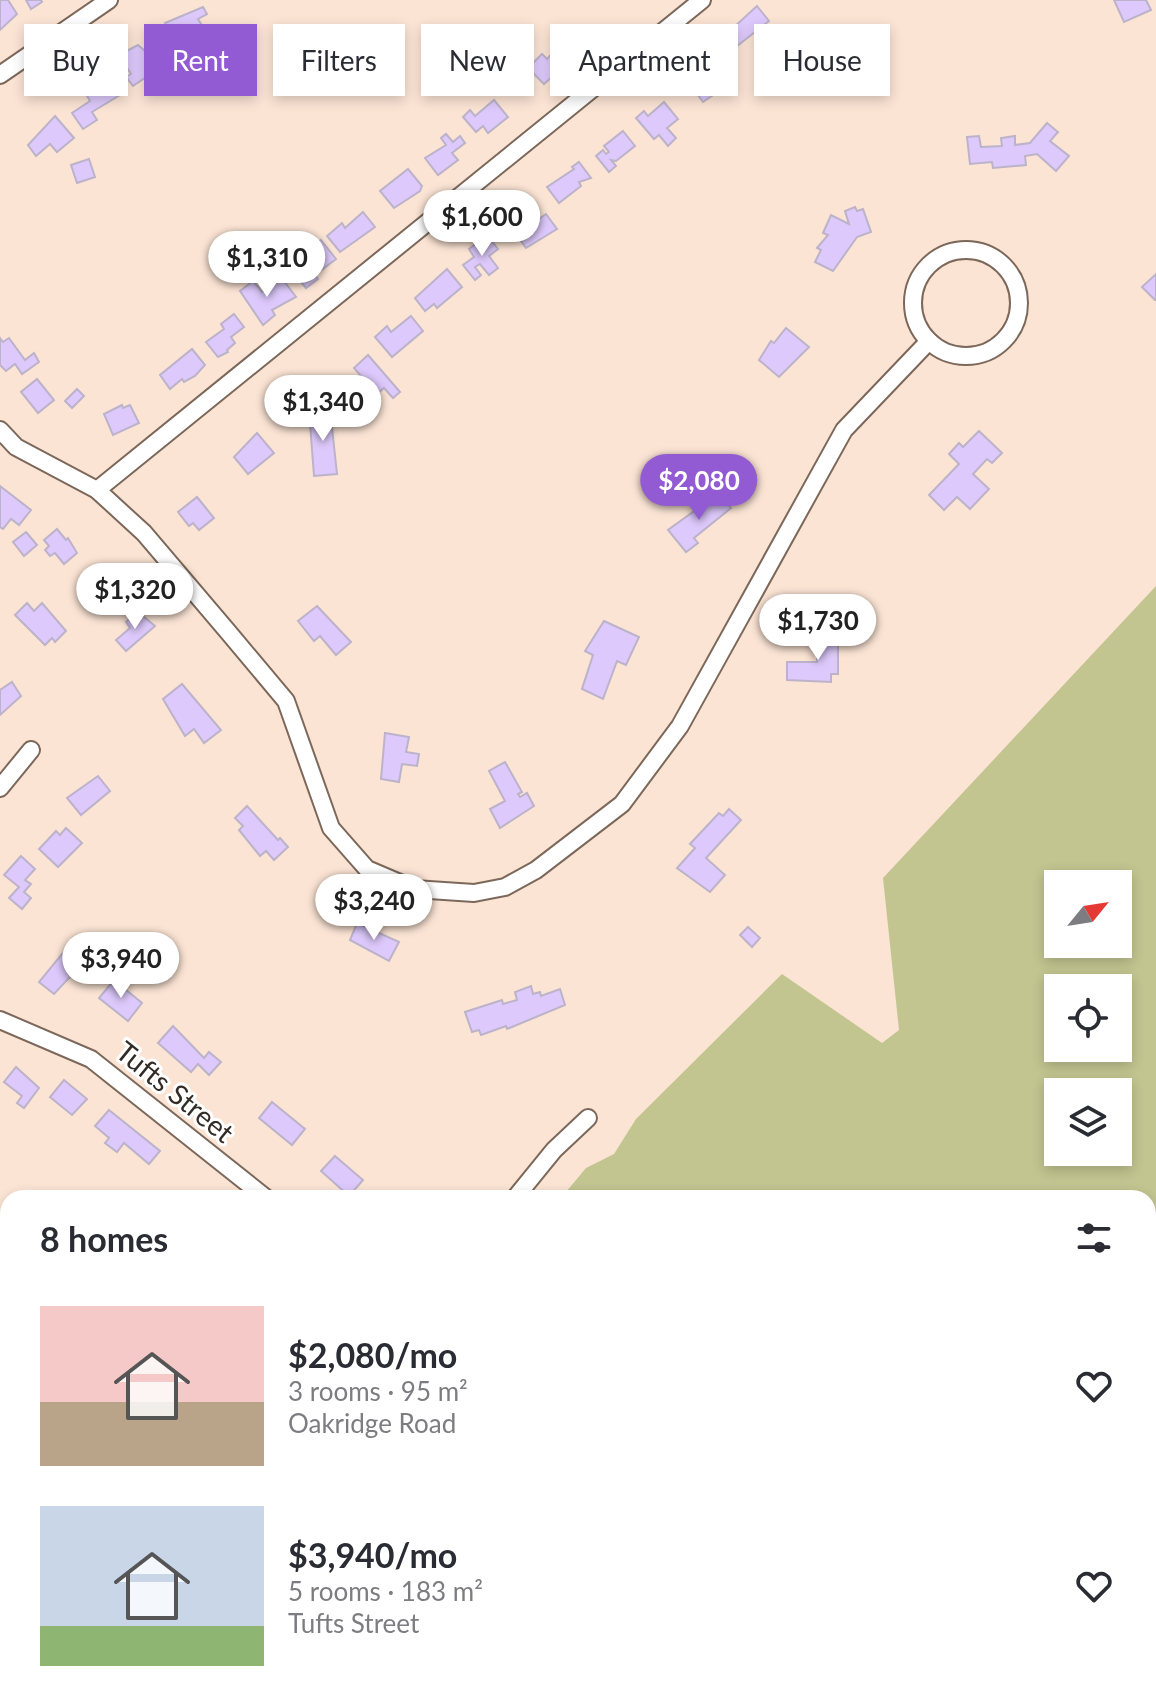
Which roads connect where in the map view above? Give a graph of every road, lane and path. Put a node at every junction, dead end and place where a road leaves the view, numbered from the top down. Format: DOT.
graph roads {
  1 [pos="109,0"];
  2 [pos="702,0"];
  3 [pos="0,75"];
  4 [pos="929,341"];
  5 [pos="0,430"];
  6 [pos="97,490"];
  7 [pos="31,750"];
  8 [pos="0,788"];
  9 [pos="0,1020"];
  10 [pos="588,1118"];
  11 [pos="256,1190"];
  12 [pos="522,1190"];
  1 -- 3 [label="street"];
  2 -- 6 [label="street"];
  4 -- 4 [label="street"];
  4 -- 6 [label="street"];
  5 -- 6 [label="street"];
  7 -- 8 [label="street"];
  9 -- 11 [label="street, Tufts Street"];
  10 -- 12 [label="street"];
}
